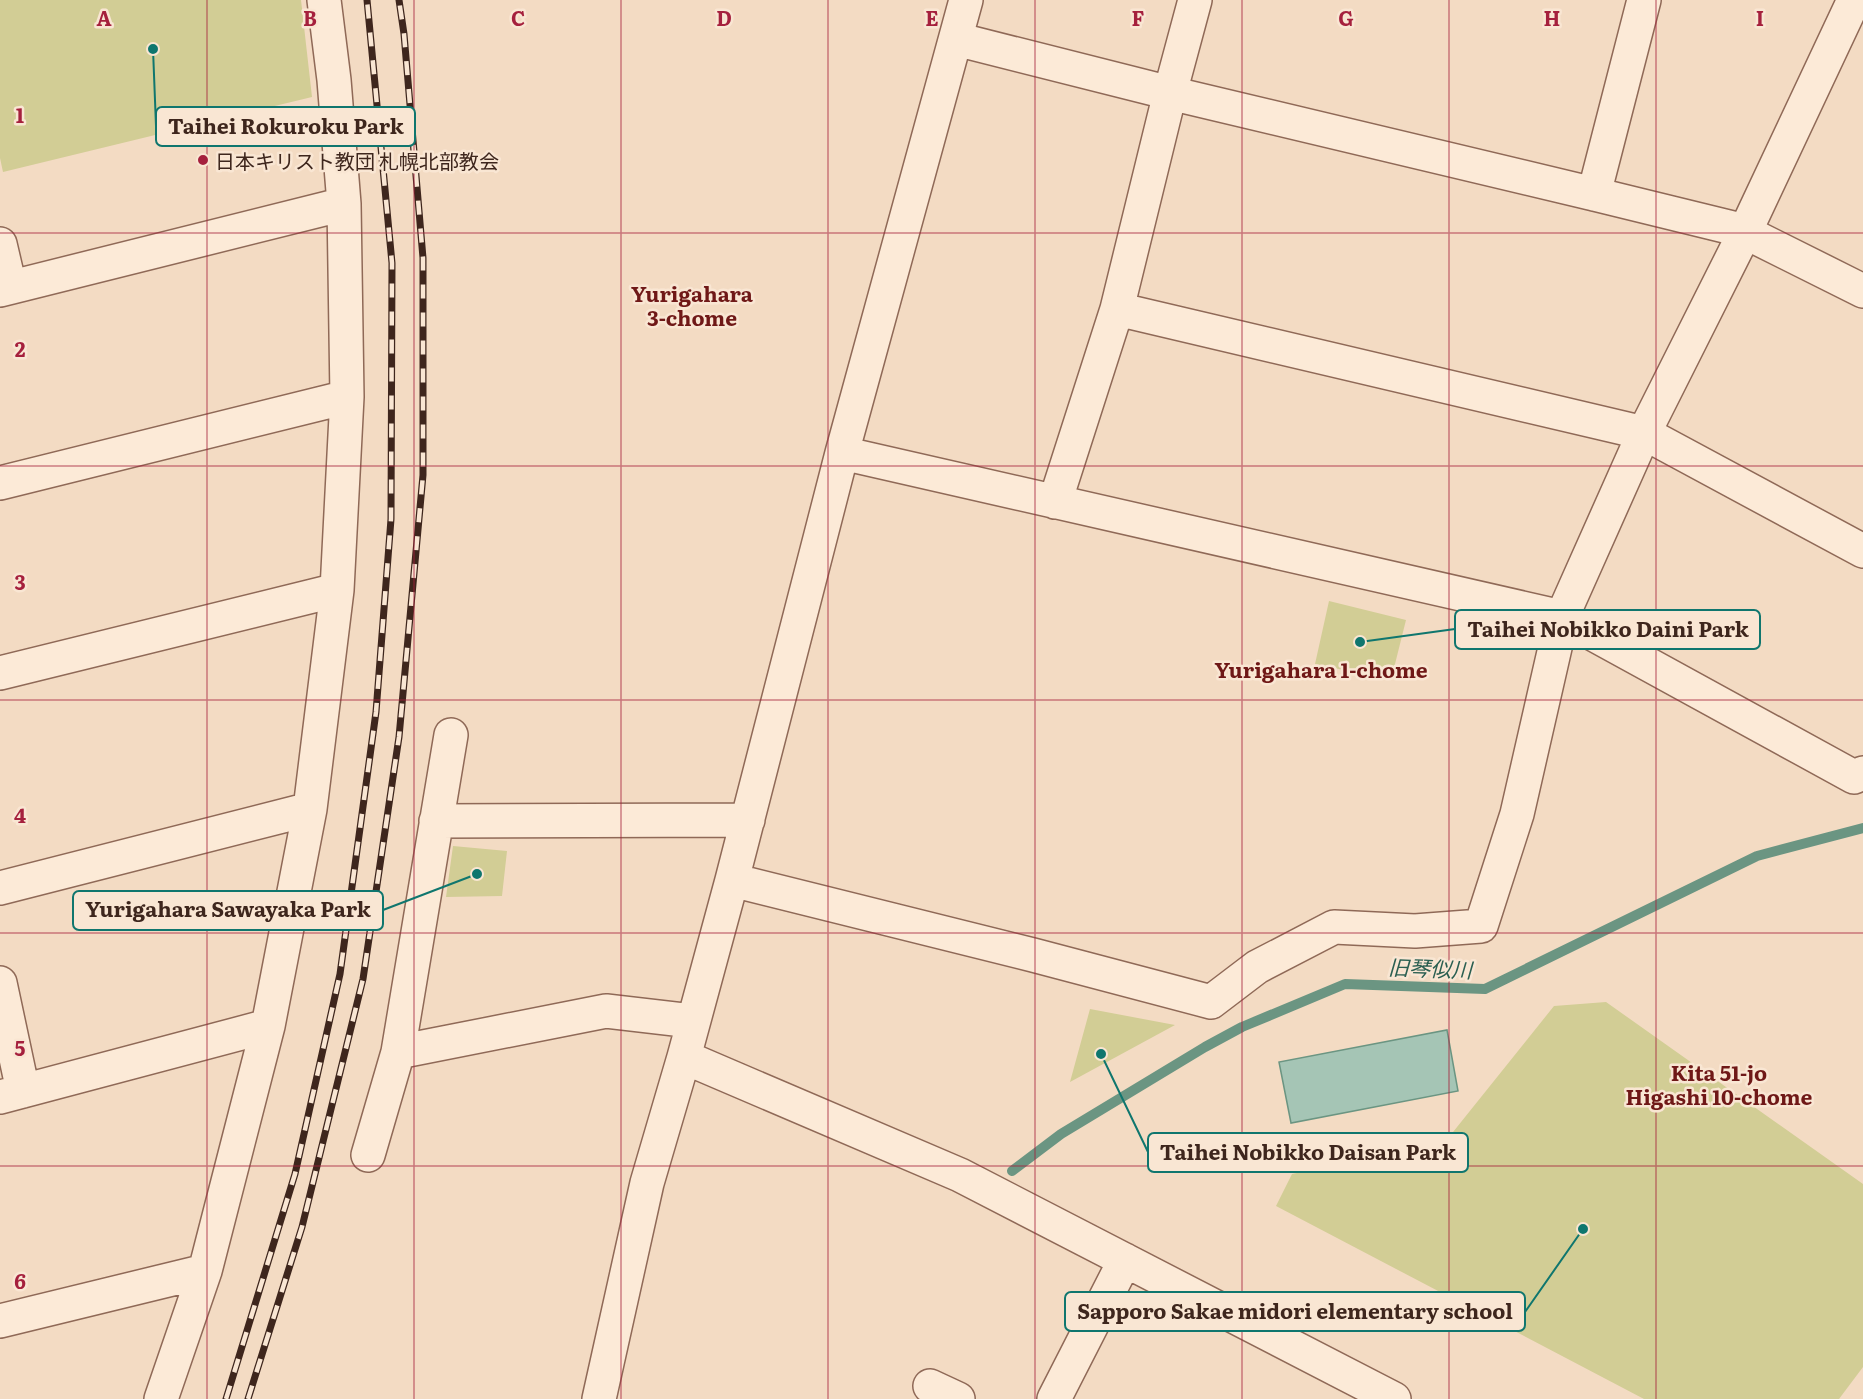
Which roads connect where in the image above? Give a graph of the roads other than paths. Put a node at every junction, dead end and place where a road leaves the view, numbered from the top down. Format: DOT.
graph roads {
  1 [pos="324,0"];
  2 [pos="966,0"];
  3 [pos="1195,0"];
  4 [pos="1644,0"];
  5 [pos="1854,0"];
  6 [pos="956,39"];
  7 [pos="1170,93"];
  8 [pos="1594,194"];
  9 [pos="344,204"];
  10 [pos="1745,232"];
  11 [pos="0,244"];
  12 [pos="5,289"];
  13 [pos="1863,291"];
  14 [pos="1117,309"];
  15 [pos="346,397"];
  16 [pos="1644,433"];
  17 [pos="842,453"];
  18 [pos="0,483"];
  19 [pos="1055,502"];
  20 [pos="1863,552"];
  21 [pos="338,590"];
  22 [pos="1562,617"];
  23 [pos="0,673"];
  24 [pos="451,735"];
  25 [pos="1863,773"];
  26 [pos="310,809"];
  27 [pos="747,820"];
  28 [pos="436,821"];
  29 [pos="732,880"];
  30 [pos="0,888"];
  31 [pos="0,982"];
  32 [pos="693,1021"];
  33 [pos="268,1026"];
  34 [pos="398,1052"];
  35 [pos="684,1057"];
  36 [pos="11,1094"];
  37 [pos="368,1155"];
  38 [pos="1125,1260"];
  39 [pos="205,1271"];
  40 [pos="0,1321"];
  41 [pos="161,1399"];
  42 [pos="599,1399"];
  43 [pos="1054,1399"];
  44 [pos="1394,1399"];
  1 -- 9 [label="street"];
  2 -- 6 [label="street"];
  3 -- 7 [label="street"];
  4 -- 8 [label="street"];
  5 -- 10 [label="street"];
  6 -- 7 [label="street"];
  6 -- 17 [label="street"];
  7 -- 8 [label="street"];
  7 -- 14 [label="street"];
  8 -- 10 [label="street"];
  9 -- 12 [label="street"];
  9 -- 15 [label="street"];
  10 -- 13 [label="street"];
  10 -- 16 [label="street"];
  11 -- 12 [label="street"];
  14 -- 16 [label="street"];
  14 -- 19 [label="street"];
  15 -- 18 [label="street"];
  15 -- 21 [label="street"];
  16 -- 20 [label="street"];
  16 -- 22 [label="street"];
  17 -- 19 [label="street"];
  17 -- 27 [label="street"];
  19 -- 22 [label="street"];
  21 -- 23 [label="street"];
  21 -- 26 [label="street"];
  22 -- 25 [label="street"];
  22 -- 29 [label="street"];
  24 -- 28 [label="street"];
  26 -- 30 [label="street"];
  26 -- 33 [label="street"];
  27 -- 28 [label="street"];
  27 -- 29 [label="street"];
  28 -- 34 [label="street"];
  29 -- 32 [label="street"];
  31 -- 36 [label="street"];
  32 -- 34 [label="street"];
  32 -- 35 [label="street"];
  33 -- 36 [label="street"];
  33 -- 39 [label="street"];
  34 -- 37 [label="street"];
  35 -- 38 [label="street"];
  35 -- 42 [label="street"];
  38 -- 43 [label="street"];
  38 -- 44 [label="street"];
  39 -- 40 [label="street"];
  39 -- 41 [label="street"];
}
